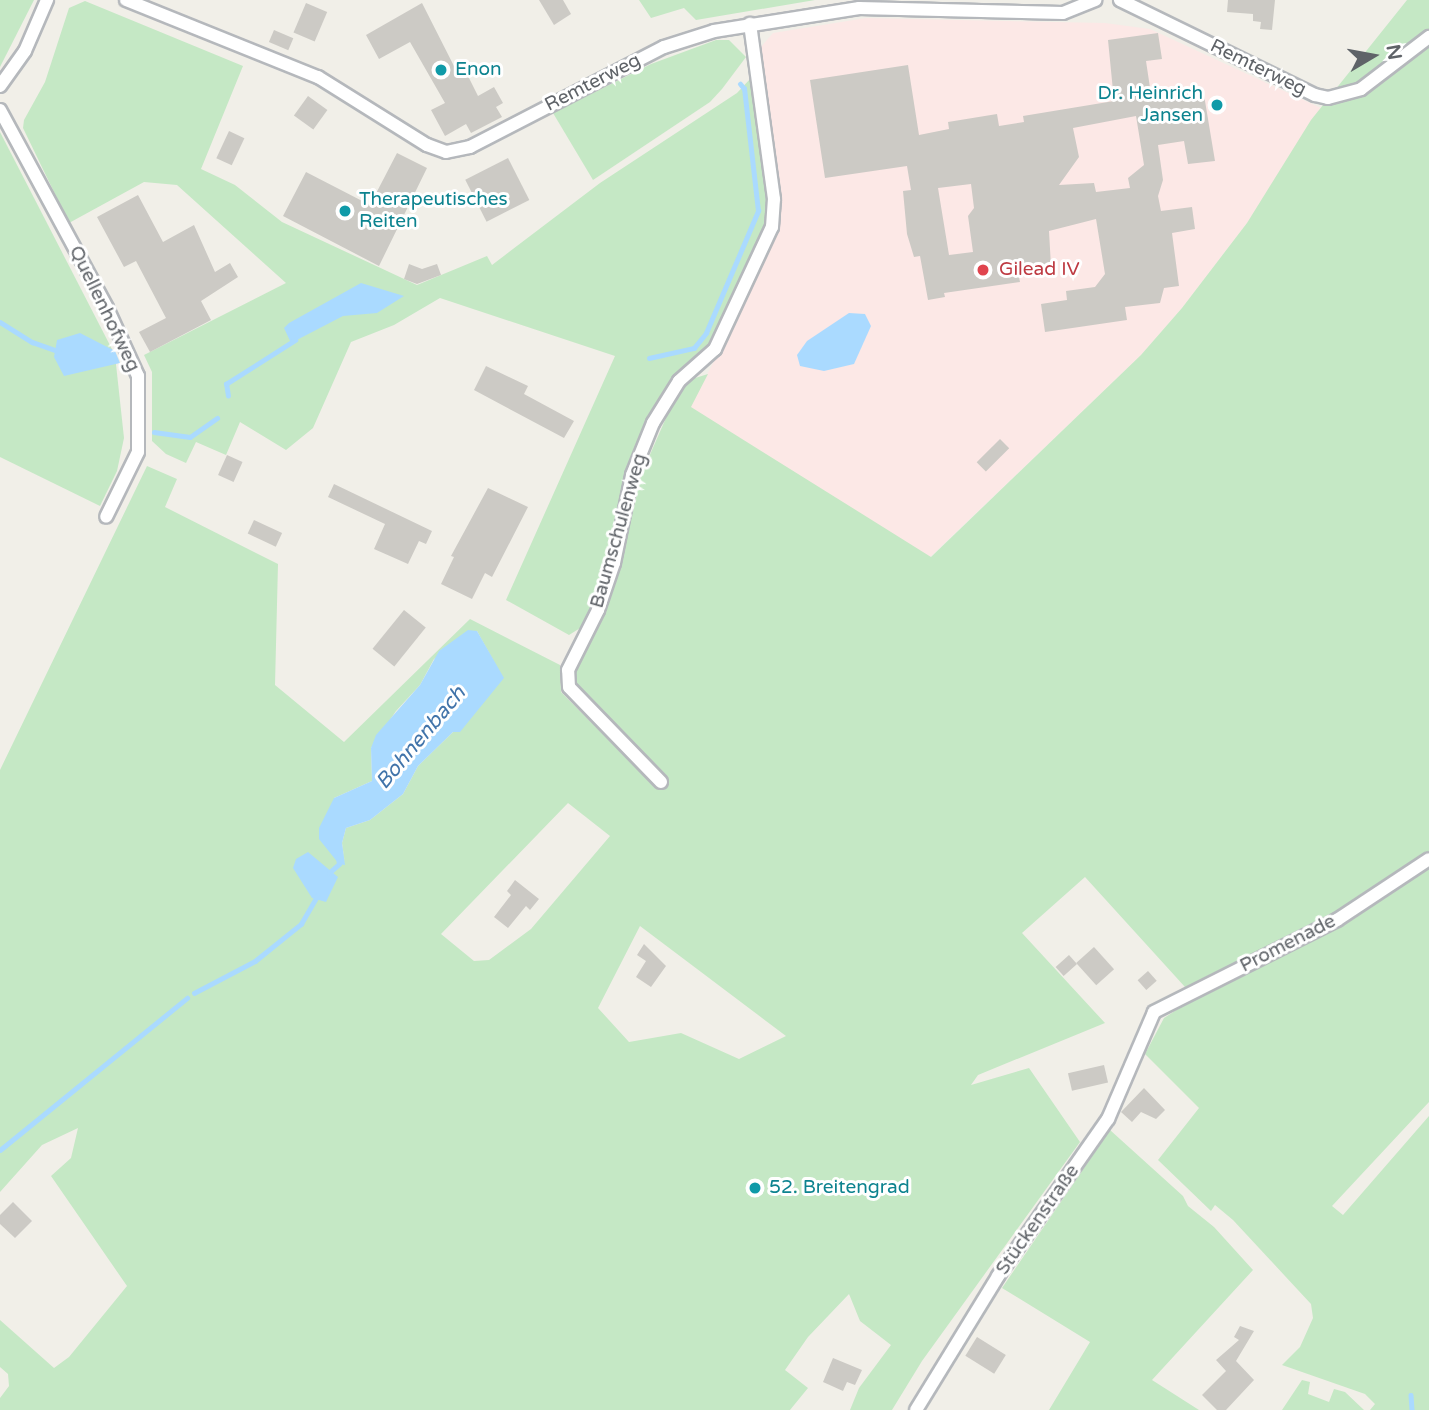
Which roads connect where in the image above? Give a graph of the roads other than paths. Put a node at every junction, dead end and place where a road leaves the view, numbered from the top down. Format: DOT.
graph roads {
  1 [pos="47,0"];
  2 [pos="126,0"];
  3 [pos="1096,0"];
  4 [pos="1120,0"];
  5 [pos="750,24"];
  6 [pos="1429,37"];
  7 [pos="0,86"];
  8 [pos="0,110"];
  9 [pos="106,517"];
  10 [pos="661,782"];
  11 [pos="1429,859"];
  12 [pos="1148,1024"];
  13 [pos="916,1410"];
  1 -- 7 [label="street"];
  2 -- 5 [label="street, Remterweg"];
  3 -- 5 [label="street, Remterweg"];
  4 -- 6 [label="street, Remterweg"];
  5 -- 10 [label="street, Baumschulenweg"];
  8 -- 9 [label="street, Quellenhofweg"];
  11 -- 12 [label="street, Promenade"];
  12 -- 13 [label="street, Stückenstraße"];
}
